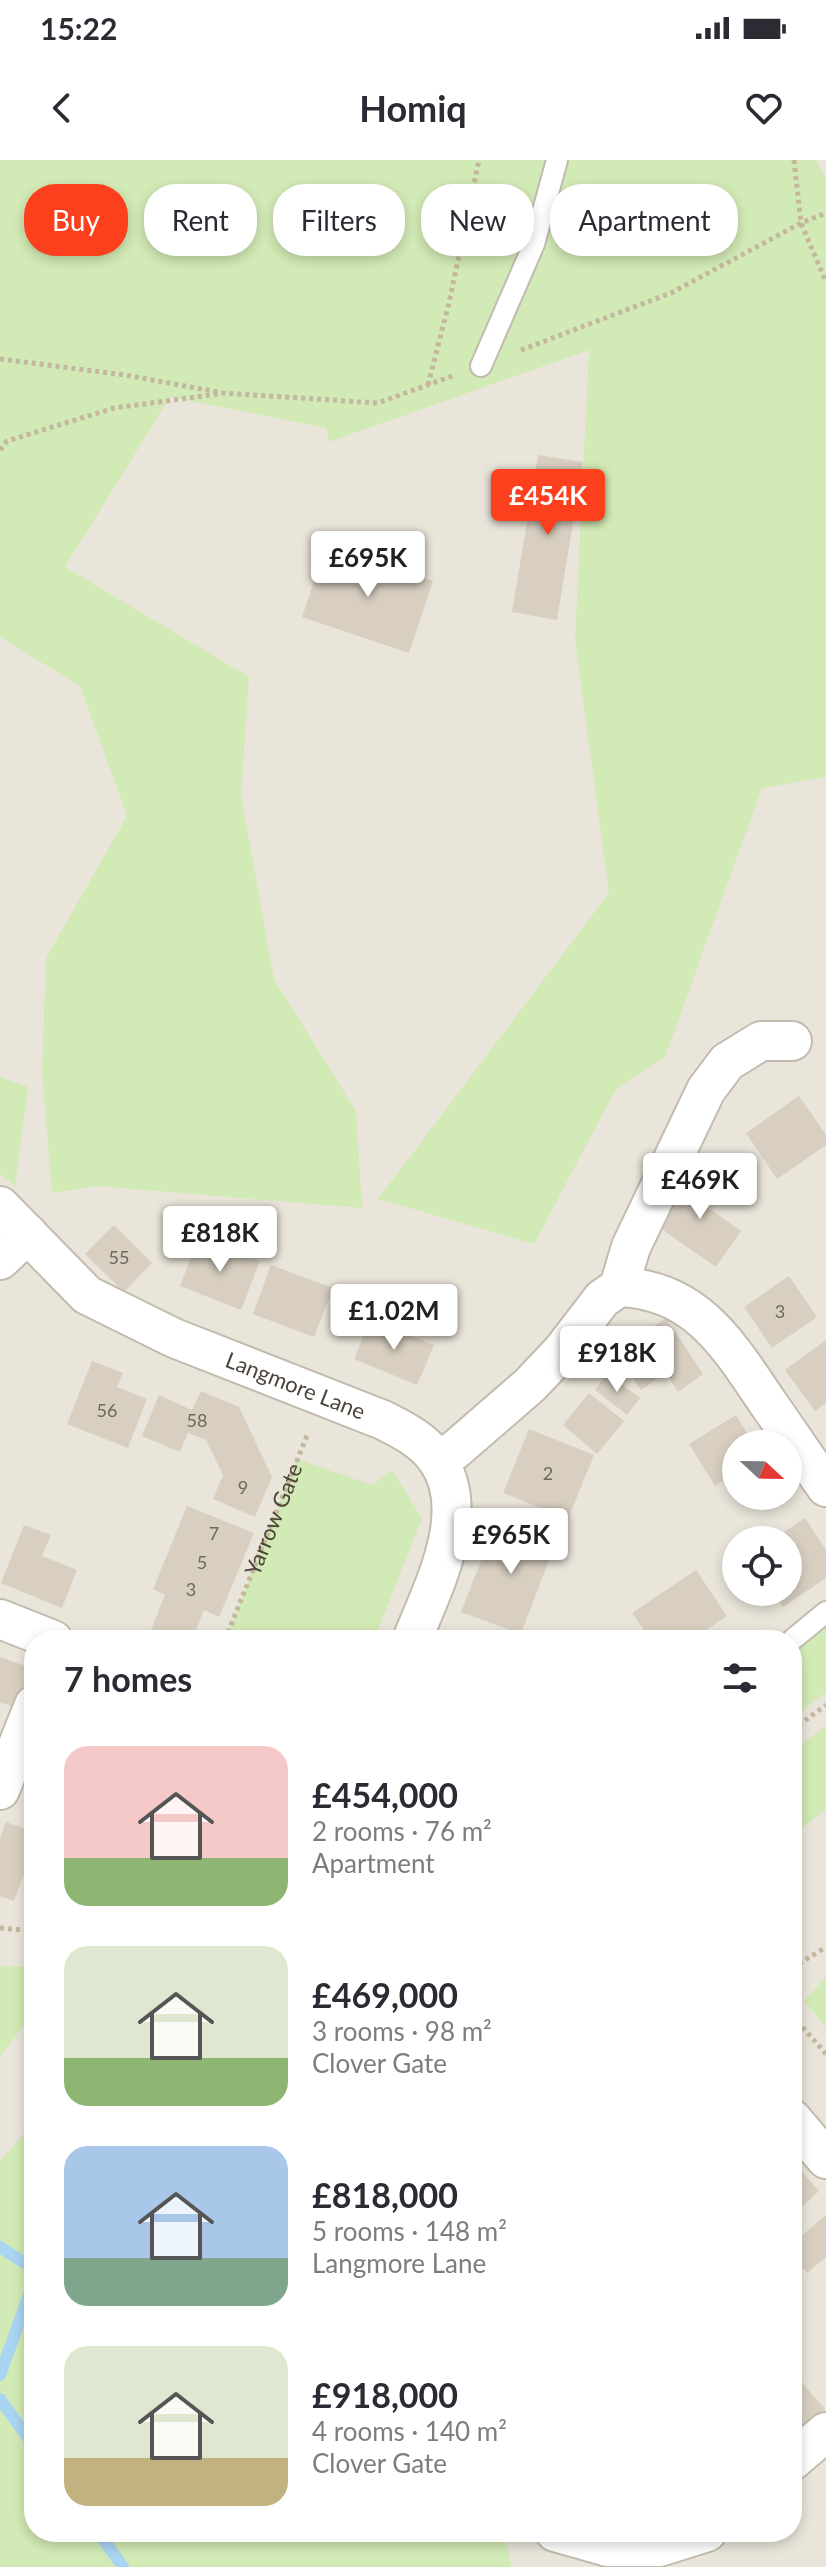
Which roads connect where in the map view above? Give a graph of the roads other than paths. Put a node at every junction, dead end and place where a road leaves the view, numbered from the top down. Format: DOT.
graph roads {
  1 [pos="557,160"];
  2 [pos="481,366"];
  3 [pos="792,1041"];
  4 [pos="0,1206"];
  5 [pos="28,1234"];
  6 [pos="0,1260"];
  7 [pos="619,1287"];
  8 [pos="438,1461"];
  9 [pos="826,1487"];
  10 [pos="826,1612"];
  11 [pos="0,1619"];
  12 [pos="28,1630"];
  13 [pos="416,1630"];
  14 [pos="802,1632"];
  15 [pos="24,1730"];
  16 [pos="0,1790"];
  17 [pos="802,2131"];
  18 [pos="826,2159"];
  19 [pos="826,2432"];
  20 [pos="802,2452"];
  21 [pos="590,2542"];
  22 [pos="675,2542"];
  1 -- 2 [label="lane"];
  3 -- 7 [label="street"];
  4 -- 5 [label="street, Langmore Lane"];
  5 -- 6 [label="street"];
  5 -- 8 [label="street, Langmore Lane"];
  7 -- 8 [label="street"];
  7 -- 9 [label="street"];
  8 -- 13 [label="street, Langmore Lane"];
  10 -- 14 [label="lane"];
  11 -- 12 [label="street"];
  15 -- 16 [label="street"];
  17 -- 18 [label="street"];
  19 -- 20 [label="street"];
  21 -- 22 [label="street"];
}
